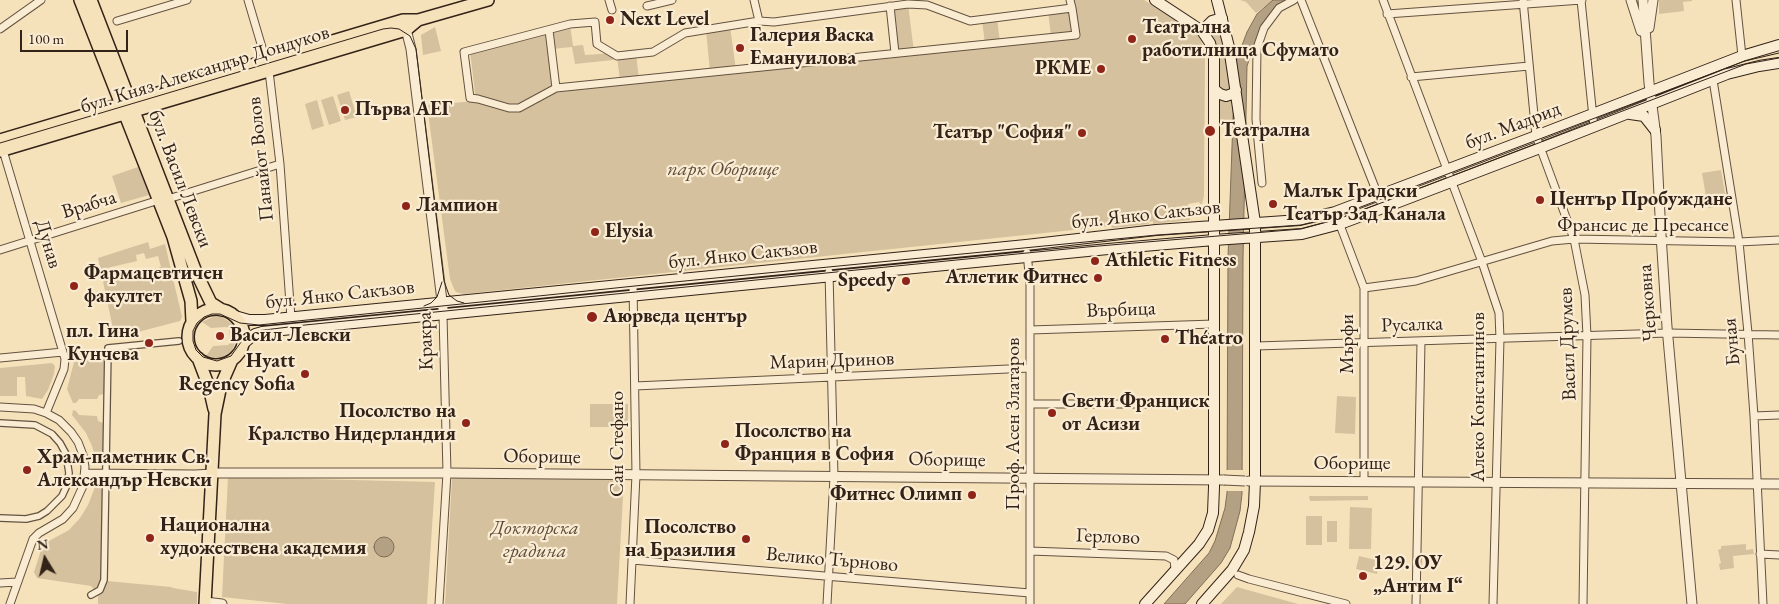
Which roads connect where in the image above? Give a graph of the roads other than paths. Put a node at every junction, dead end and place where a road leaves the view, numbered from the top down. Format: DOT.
graph roads {
  1 [pos="41,0"];
  2 [pos="80,0"];
  3 [pos="91,0"];
  4 [pos="187,0"];
  5 [pos="248,0"];
  6 [pos="488,0"];
  7 [pos="610,0"];
  8 [pos="672,0"];
  9 [pos="754,0"];
  10 [pos="1070,0"];
  11 [pos="1155,0"];
  12 [pos="1217,0"];
  13 [pos="1294,0"];
  14 [pos="1301,0"];
  15 [pos="1383,0"];
  16 [pos="1581,0"];
  17 [pos="1631,0"];
  18 [pos="1643,0"];
  19 [pos="1653,0"];
  20 [pos="1736,0"];
  21 [pos="1524,2"];
  22 [pos="457,5"];
  23 [pos="646,6"];
  24 [pos="890,6"];
  25 [pos="1072,8"];
  26 [pos="612,10"];
  27 [pos="1387,14"];
  28 [pos="1222,18"];
  29 [pos="117,21"];
  30 [pos="759,21"];
  31 [pos="405,25"];
  32 [pos="0,29"];
  33 [pos="549,30"];
  34 [pos="1202,31"];
  35 [pos="1646,45"];
  36 [pos="1779,45"];
  37 [pos="895,54"];
  38 [pos="1742,56"];
  39 [pos="1779,65"];
  40 [pos="268,66"];
  41 [pos="1529,66"];
  42 [pos="1412,78"];
  43 [pos="1713,80"];
  44 [pos="556,88"];
  45 [pos="1214,89"];
  46 [pos="1236,90"];
  47 [pos="1650,92"];
  48 [pos="1652,104"];
  49 [pos="128,107"];
  50 [pos="1593,114"];
  51 [pos="1629,114"];
  52 [pos="1594,127"];
  53 [pos="1655,130"];
  54 [pos="1536,136"];
  55 [pos="1,146"];
  56 [pos="1540,148"];
  57 [pos="280,164"];
  58 [pos="1447,170"];
  59 [pos="1451,182"];
  60 [pos="1262,183"];
  61 [pos="1378,196"];
  62 [pos="163,200"];
  63 [pos="1383,208"];
  64 [pos="1335,212"];
  65 [pos="1255,223"];
  66 [pos="1340,224"];
  67 [pos="1214,225"];
  68 [pos="1255,238"];
  69 [pos="30,240"];
  70 [pos="1214,240"];
  71 [pos="1574,240"];
  72 [pos="1779,240"];
  73 [pos="1661,241"];
  74 [pos="1739,242"];
  75 [pos="1026,245"];
  76 [pos="0,250"];
  77 [pos="1027,257"];
  78 [pos="1482,262"];
  79 [pos="829,264"];
  80 [pos="830,277"];
  81 [pos="633,284"];
  82 [pos="1364,288"];
  83 [pos="634,296"];
  84 [pos="442,302"];
  85 [pos="222,310"];
  86 [pos="443,315"];
  87 [pos="235,316"];
  88 [pos="291,318"];
  89 [pos="192,322"];
  90 [pos="1214,324"];
  91 [pos="1030,330"];
  92 [pos="1668,333"];
  93 [pos="1748,333"];
  94 [pos="1779,335"];
  95 [pos="1587,336"];
  96 [pos="1500,338"];
  97 [pos="179,341"];
  98 [pos="1420,341"];
  99 [pos="1365,343"];
  100 [pos="243,344"];
  101 [pos="1256,346"];
  102 [pos="63,352"];
  103 [pos="0,358"];
  104 [pos="198,358"];
  105 [pos="232,360"];
  106 [pos="1030,368"];
  107 [pos="833,378"];
  108 [pos="635,386"];
  109 [pos="1030,404"];
  110 [pos="1214,404"];
  111 [pos="0,407"];
  112 [pos="46,413"];
  113 [pos="215,414"];
  114 [pos="1779,415"];
  115 [pos="1754,416"];
  116 [pos="0,423"];
  117 [pos="106,473"];
  118 [pos="212,473"];
  119 [pos="447,473"];
  120 [pos="85,474"];
  121 [pos="636,475"];
  122 [pos="834,477"];
  123 [pos="1030,479"];
  124 [pos="1219,480"];
  125 [pos="1250,481"];
  126 [pos="1364,482"];
  127 [pos="1418,482"];
  128 [pos="1496,482"];
  129 [pos="1586,483"];
  130 [pos="1682,483"];
  131 [pos="1757,484"];
  132 [pos="1779,484"];
  133 [pos="0,518"];
  134 [pos="1030,551"];
  135 [pos="1760,554"];
  136 [pos="1779,555"];
  137 [pos="632,560"];
  138 [pos="1175,569"];
  139 [pos="1238,575"];
  140 [pos="828,576"];
  141 [pos="17,582"];
  142 [pos="0,583"];
  143 [pos="1030,593"];
  144 [pos="91,595"];
  145 [pos="205,603"];
  146 [pos="10,604"];
  147 [pos="222,604"];
  148 [pos="440,604"];
  149 [pos="630,604"];
  150 [pos="827,604"];
  151 [pos="1030,604"];
  152 [pos="1145,604"];
  153 [pos="1202,604"];
  154 [pos="1346,604"];
  155 [pos="1416,604"];
  156 [pos="1494,604"];
  157 [pos="1583,604"];
  158 [pos="1692,604"];
  159 [pos="1763,604"];
  1 -- 32 [label="street"];
  2 -- 49 [label="main road, бул. Васил Левски"];
  3 -- 49 [label="main road, бул. Васил Левски"];
  4 -- 29 [label="street"];
  5 -- 40 [label="street, Панайот Волов"];
  6 -- 22 [label="main road, бул. Княз Александър Дондуков"];
  7 -- 26 [label="street"];
  8 -- 23 [label="street"];
  9 -- 30 [label="street"];
  10 -- 25 [label="street"];
  11 -- 34 [label="main road"];
  12 -- 28 [label="main road"];
  13 -- 60 [label="street"];
  14 -- 61 [label="street"];
  15 -- 27 [label="street, Алеко Константинов"];
  16 -- 21 [label="street"];
  16 -- 50 [label="street"];
  17 -- 35 [label="street"];
  18 -- 35 [label="street, Черковна"];
  19 -- 35 [label="street"];
  20 -- 38 [label="street"];
  21 -- 27 [label="street"];
  21 -- 41 [label="street, Васил Друмев"];
  22 -- 31 [label="main road, бул. Княз Александър Дондуков"];
  24 -- 25 [label="street"];
  24 -- 30 [label="street"];
  24 -- 37 [label="street"];
  25 -- 37 [label="street"];
  27 -- 42 [label="street, Алеко Константинов"];
  28 -- 34 [label="main road"];
  28 -- 46 [label="main road"];
  30 -- 33 [label="street"];
  31 -- 40 [label="main road, бул. Княз Александър Дондуков"];
  31 -- 84 [label="street, Кракра"];
  33 -- 44 [label="street"];
  33 -- 44 [label="street"];
  34 -- 45 [label="main road"];
  35 -- 47 [label="street, Черковна"];
  36 -- 38 [label="main road, бул. Мадрид"];
  37 -- 44 [label="street"];
  38 -- 47 [label="main road, бул. Мадрид"];
  39 -- 43 [label="main road, бул. Мадрид"];
  40 -- 49 [label="main road, бул. Княз Александър Дондуков"];
  40 -- 57 [label="street, Панайот Волов"];
  41 -- 42 [label="street"];
  41 -- 54 [label="street, Васил Друмев"];
  42 -- 58 [label="street, Алеко Константинов"];
  43 -- 48 [label="main road, бул. Мадрид"];
  43 -- 74 [label="street, Буная"];
  45 -- 46 [label="main road"];
  45 -- 67 [label="main road"];
  46 -- 65 [label="main road"];
  47 -- 48 [label="street, Черковна"];
  47 -- 50 [label="main road, бул. Мадрид"];
  48 -- 51 [label="main road, бул. Мадрид"];
  48 -- 53 [label="street, Черковна"];
  49 -- 55 [label="main road, бул. Княз Александър Дондуков"];
  49 -- 62 [label="main road, бул. Васил Левски"];
  50 -- 52 [label="street"];
  50 -- 54 [label="main road, бул. Мадрид"];
  51 -- 52 [label="main road, бул. Мадрид"];
  51 -- 53 [label="main road"];
  52 -- 56 [label="main road, бул. Мадрид"];
  53 -- 73 [label="street, Черковна"];
  54 -- 56 [label="street, Васил Друмев"];
  54 -- 58 [label="main road, бул. Мадрид"];
  55 -- 69 [label="street, Дунав"];
  56 -- 59 [label="main road, бул. Мадрид"];
  56 -- 71 [label="street, Васил Друмев"];
  57 -- 62 [label="street, Врабча"];
  57 -- 88 [label="street, Панайот Волов"];
  58 -- 59 [label="street, Алеко Константинов"];
  58 -- 61 [label="main road, бул. Мадрид"];
  59 -- 63 [label="main road, бул. Мадрид"];
  59 -- 78 [label="street, Алеко Константинов"];
  61 -- 63 [label="street"];
  61 -- 64 [label="main road, бул. Мадрид"];
  62 -- 69 [label="street, Врабча"];
  62 -- 85 [label="main road, бул. Васил Левски"];
  62 -- 89 [label="main road, бул. Васил Левски"];
  63 -- 66 [label="main road, бул. Мадрид"];
  64 -- 65 [label="main road, бул. Мадрид"];
  64 -- 66 [label="street, Мърфи"];
  65 -- 67 [label="main road, бул. Янко Сакъзов"];
  65 -- 68 [label="main road"];
  66 -- 68 [label="main road, бул. Мадрид"];
  66 -- 82 [label="street, Мърфи"];
  67 -- 70 [label="main road"];
  67 -- 75 [label="main road, бул. Янко Сакъзов"];
  68 -- 70 [label="main road, бул. Янко Сакъзов"];
  68 -- 101 [label="main road"];
  69 -- 76 [label="street, Врабча"];
  69 -- 102 [label="street, Дунав"];
  70 -- 77 [label="main road, бул. Янко Сакъзов"];
  70 -- 90 [label="main road"];
  71 -- 73 [label="street, Франсис де Пресансе"];
  71 -- 78 [label="street, Франсис де Пресансе"];
  71 -- 95 [label="street, Васил Друмев"];
  72 -- 74 [label="street, Франсис де Пресансе"];
  73 -- 74 [label="street, Франсис де Пресансе"];
  73 -- 92 [label="street, Черковна"];
  74 -- 93 [label="street, Буная"];
  75 -- 77 [label="street, Проф. Асен Златаров"];
  75 -- 79 [label="main road, бул. Янко Сакъзов"];
  77 -- 80 [label="main road, бул. Янко Сакъзов"];
  77 -- 91 [label="street, Проф. Асен Златаров"];
  78 -- 82 [label="street, Франсис де Пресансе"];
  78 -- 96 [label="street, Алеко Константинов"];
  79 -- 80 [label="street"];
  79 -- 81 [label="main road, бул. Янко Сакъзов"];
  80 -- 83 [label="main road, бул. Янко Сакъзов"];
  80 -- 107 [label="street"];
  81 -- 83 [label="street, Сан Стефано"];
  81 -- 84 [label="main road, бул. Янко Сакъзов"];
  82 -- 99 [label="street, Мърфи"];
  83 -- 86 [label="main road, бул. Янко Сакъзов"];
  83 -- 108 [label="street, Сан Стефано"];
  84 -- 86 [label="street, Кракра"];
  84 -- 88 [label="main road, бул. Янко Сакъзов"];
  85 -- 87 [label="main road"];
  85 -- 89 [label="main road"];
  86 -- 100 [label="main road, бул. Янко Сакъзов"];
  86 -- 119 [label="street, Кракра"];
  87 -- 88 [label="main road, бул. Янко Сакъзов"];
  87 -- 100 [label="main road"];
  89 -- 104 [label="main road"];
  90 -- 91 [label="street, Върбица"];
  90 -- 110 [label="main road"];
  91 -- 106 [label="street, Проф. Асен Златаров"];
  92 -- 93 [label="street, Русалка"];
  92 -- 95 [label="street, Русалка"];
  92 -- 130 [label="street, Черковна"];
  93 -- 94 [label="street, Русалка"];
  93 -- 115 [label="street, Буная"];
  95 -- 96 [label="street, Русалка"];
  95 -- 129 [label="street, Васил Друмев"];
  96 -- 98 [label="street, Русалка"];
  96 -- 128 [label="street, Алеко Константинов"];
  97 -- 117 [label="street"];
  98 -- 99 [label="street, Русалка"];
  98 -- 127 [label="street"];
  99 -- 101 [label="street, Русалка"];
  99 -- 126 [label="street, Мърфи"];
  100 -- 105 [label="main road"];
  101 -- 125 [label="main road"];
  102 -- 103 [label="street"];
  102 -- 112 [label="street, Дунав"];
  104 -- 105 [label="main road"];
  104 -- 113 [label="main road"];
  105 -- 113 [label="main road"];
  106 -- 107 [label="street, Марин Дринов"];
  106 -- 109 [label="street, Проф. Асен Златаров"];
  107 -- 108 [label="street, Марин Дринов"];
  107 -- 122 [label="street"];
  108 -- 121 [label="street, Сан Стефано"];
  109 -- 110 [label="street"];
  109 -- 123 [label="street, Проф. Асен Златаров"];
  110 -- 124 [label="main road"];
  111 -- 112 [label="street"];
  112 -- 120 [label="street"];
  113 -- 118 [label="main road"];
  114 -- 115 [label="street"];
  115 -- 131 [label="street, Буная"];
  116 -- 133 [label="street"];
  117 -- 118 [label="street, Оборище"];
  117 -- 120 [label="street, Оборище"];
  117 -- 144 [label="street"];
  118 -- 119 [label="street, Оборище"];
  118 -- 145 [label="main road"];
  119 -- 121 [label="street, Оборище"];
  119 -- 148 [label="street, Кракра"];
  120 -- 141 [label="street"];
  121 -- 122 [label="street, Оборище"];
  121 -- 137 [label="street, Сан Стефано"];
  122 -- 123 [label="street, Оборище"];
  122 -- 140 [label="street"];
  123 -- 124 [label="street, Оборище"];
  123 -- 134 [label="street, Проф. Асен Златаров"];
  124 -- 125 [label="street, Оборище, bridge"];
  124 -- 138 [label="main road"];
  125 -- 126 [label="street, Оборище"];
  125 -- 153 [label="main road"];
  126 -- 127 [label="street, Оборище"];
  127 -- 128 [label="street, Оборище"];
  127 -- 155 [label="street"];
  128 -- 129 [label="street, Оборище"];
  128 -- 156 [label="street, Алеко Константинов"];
  129 -- 130 [label="street, Оборище"];
  129 -- 157 [label="street, Васил Друмев"];
  130 -- 131 [label="street, Оборище"];
  130 -- 158 [label="street, Черковна"];
  131 -- 132 [label="street, Оборище"];
  131 -- 135 [label="street, Буная"];
  134 -- 138 [label="street, Герлово"];
  134 -- 143 [label="street, Проф. Асен Златаров"];
  135 -- 136 [label="street"];
  135 -- 159 [label="street, Буная"];
  137 -- 140 [label="street, Велико Търново"];
  137 -- 149 [label="street, Сан Стефано"];
  138 -- 152 [label="main road"];
  139 -- 154 [label="street"];
  140 -- 143 [label="street, Велико Търново"];
  140 -- 150 [label="street"];
  141 -- 142 [label="street"];
  141 -- 146 [label="street"];
  143 -- 151 [label="street, Проф. Асен Златаров"];
  145 -- 147 [label="street"];
}
